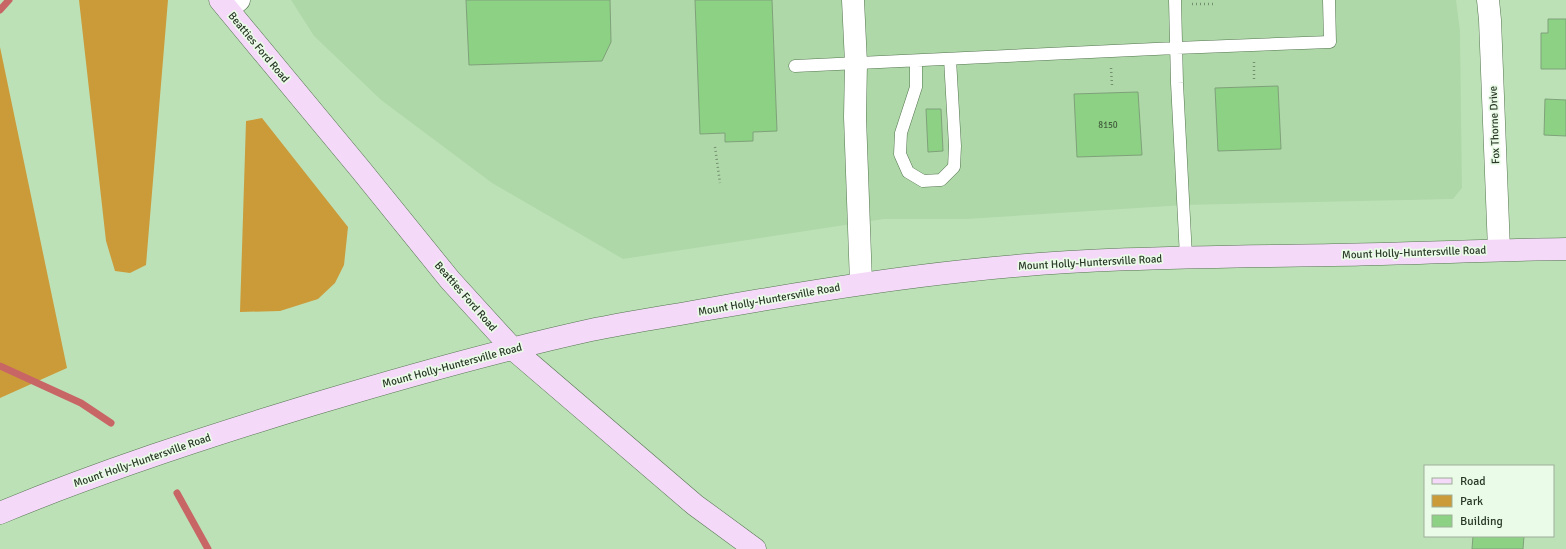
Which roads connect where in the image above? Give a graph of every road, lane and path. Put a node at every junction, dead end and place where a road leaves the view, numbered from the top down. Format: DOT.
graph roads {
  1 [pos="853,0"];
  2 [pos="1175,0"];
  3 [pos="1329,0"];
  4 [pos="1488,0"];
  5 [pos="229,3"];
  6 [pos="1176,48"];
  7 [pos="950,59"];
  8 [pos="916,61"];
  9 [pos="856,63"];
  10 [pos="794,66"];
  11 [pos="714,147"];
  12 [pos="720,183"];
  13 [pos="1566,249"];
  14 [pos="1499,250"];
  15 [pos="1186,257"];
  16 [pos="861,283"];
  17 [pos="513,349"];
  18 [pos="0,513"];
  19 [pos="755,549"];
  1 -- 9 [label="street"];
  2 -- 6 [label="lane"];
  3 -- 6 [label="lane"];
  4 -- 14 [label="street, Fox Thorne Drive"];
  5 -- 17 [label="main road, Beatties Ford Road"];
  6 -- 7 [label="lane"];
  6 -- 15 [label="lane"];
  7 -- 8 [label="lane"];
  7 -- 8 [label="lane"];
  8 -- 9 [label="lane"];
  9 -- 10 [label="lane"];
  9 -- 16 [label="street"];
  11 -- 12 [label="path"];
  13 -- 14 [label="main road, Mount Holly-Huntersville Road"];
  14 -- 15 [label="main road, Mount Holly-Huntersville Road"];
  15 -- 16 [label="main road, Mount Holly-Huntersville Road"];
  16 -- 17 [label="main road, Mount Holly-Huntersville Road"];
  17 -- 18 [label="main road, Mount Holly-Huntersville Road"];
  17 -- 19 [label="main road, Beatties Ford Road"];
}
